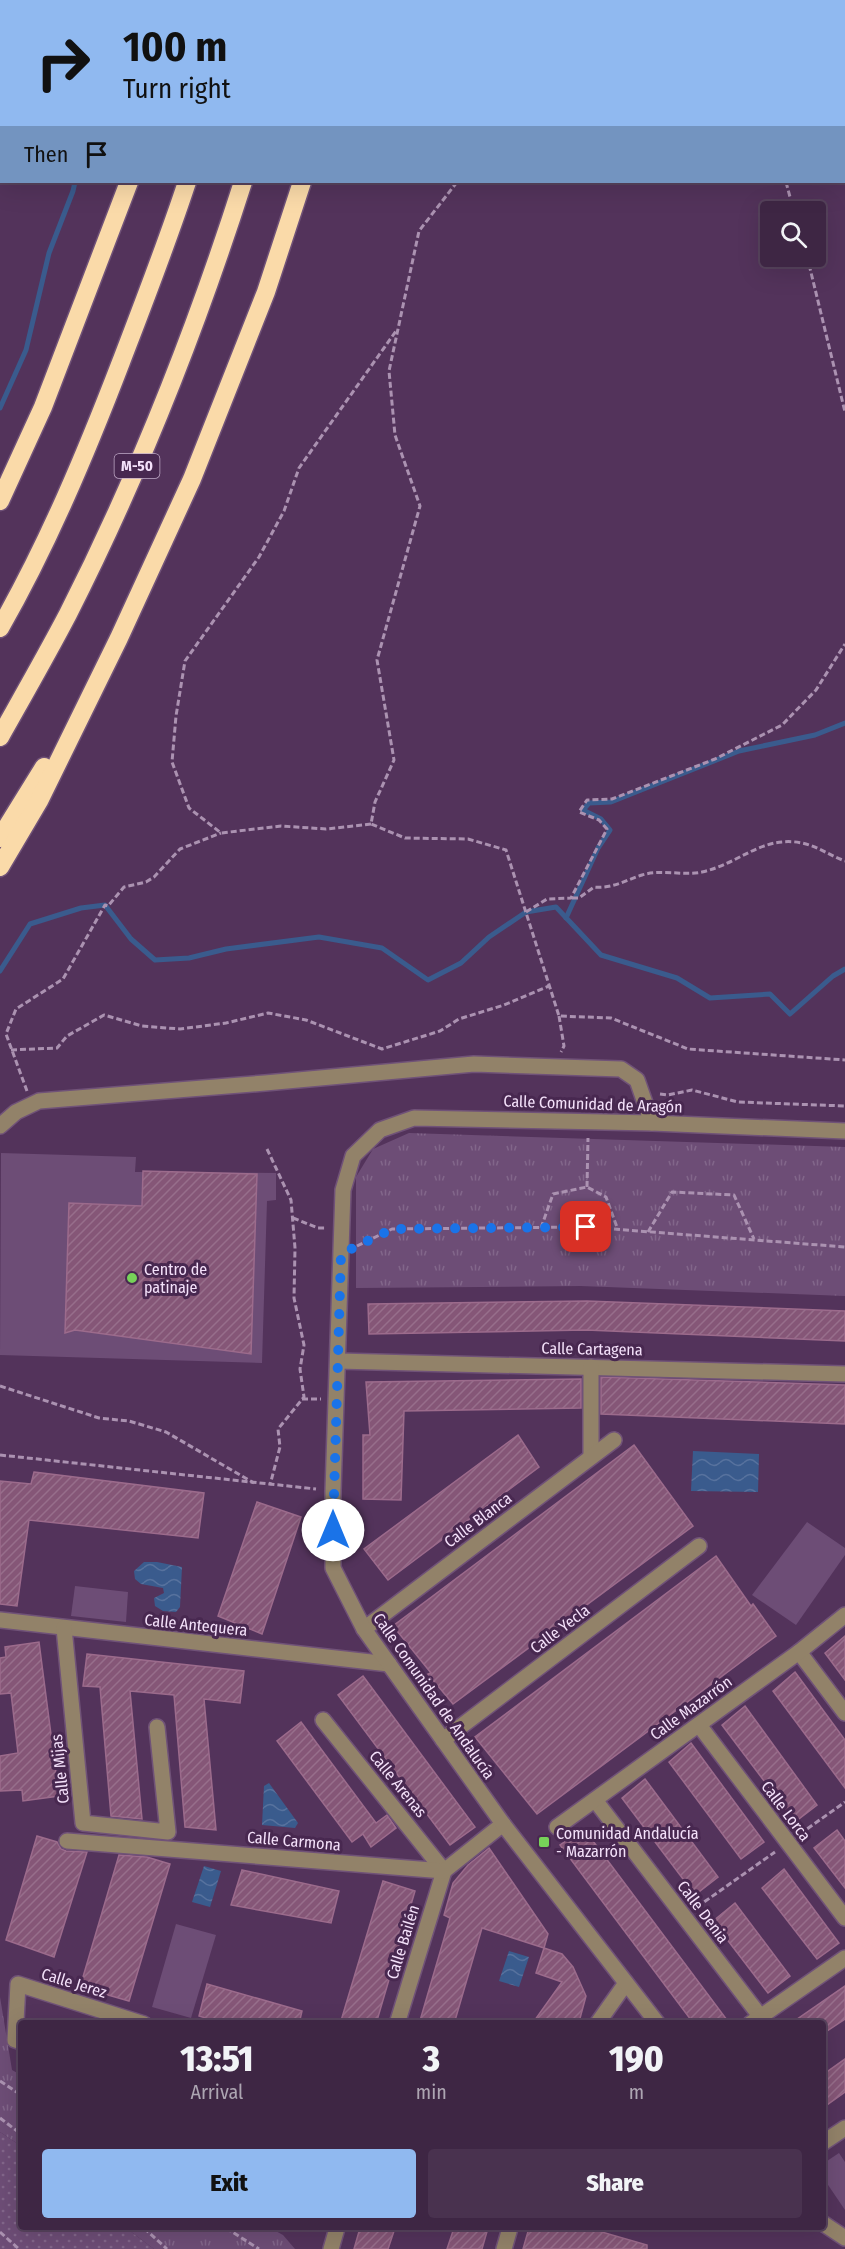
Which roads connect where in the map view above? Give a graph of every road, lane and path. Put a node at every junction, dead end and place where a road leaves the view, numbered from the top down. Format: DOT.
graph roads {
  1 [pos="129,183"];
  2 [pos="187,183"];
  3 [pos="243,183"];
  4 [pos="302,183"];
  5 [pos="456,183"];
  6 [pos="786,183"];
  7 [pos="791,201"];
  8 [pos="810,267"];
  9 [pos="398,329"];
  10 [pos="845,412"];
  11 [pos="0,501"];
  12 [pos="0,628"];
  13 [pos="119,638"];
  14 [pos="845,644"];
  15 [pos="0,737"];
  16 [pos="371,824"];
  17 [pos="221,833"];
  18 [pos="0,838"];
  19 [pos="845,861"];
  20 [pos="0,867"];
  21 [pos="572,898"];
  22 [pos="526,912"];
  23 [pos="549,986"];
  24 [pos="559,1016"];
  25 [pos="11,1050"];
  26 [pos="845,1060"];
  27 [pos="554,1067"];
  28 [pos="641,1092"];
  29 [pos="32,1104"];
  30 [pos="845,1106"];
  31 [pos="588,1122"];
  32 [pos="652,1123"];
  33 [pos="0,1126"];
  34 [pos="845,1131"];
  35 [pos="267,1149"];
  36 [pos="353,1156"];
  37 [pos="587,1187"];
  38 [pos="293,1218"];
  39 [pos="342,1227"];
  40 [pos="541,1228"];
  41 [pos="618,1230"];
  42 [pos="648,1232"];
  43 [pos="755,1240"];
  44 [pos="845,1247"];
  45 [pos="341,1254"];
  46 [pos="339,1361"];
  47 [pos="591,1367"];
  48 [pos="845,1374"];
  49 [pos="0,1386"];
  50 [pos="614,1440"];
  51 [pos="0,1455"];
  52 [pos="591,1457"];
  53 [pos="256,1484"];
  54 [pos="270,1485"];
  55 [pos="333,1491"];
  56 [pos="699,1546"];
  57 [pos="845,1615"];
  58 [pos="0,1620"];
  59 [pos="64,1628"];
  60 [pos="364,1629"];
  61 [pos="799,1652"];
  62 [pos="389,1665"];
  63 [pos="845,1713"];
  64 [pos="323,1720"];
  65 [pos="699,1725"];
  66 [pos="157,1727"];
  67 [pos="443,1740"];
  68 [pos="595,1800"];
  69 [pos="845,1802"];
  70 [pos="503,1824"];
  71 [pos="556,1827"];
  72 [pos="67,1841"];
  73 [pos="787,1843"];
  74 [pos="444,1871"];
  75 [pos="683,1917"];
  76 [pos="845,1918"];
  77 [pos="845,1958"];
  78 [pos="626,1983"];
  79 [pos="131,2020"];
  80 [pos="398,2020"];
  81 [pos="600,2020"];
  82 [pos="655,2020"];
  83 [pos="755,2020"];
  84 [pos="18,2041"];
  85 [pos="0,2081"];
  86 [pos="18,2093"];
  87 [pos="0,2118"];
  88 [pos="845,2128"];
  89 [pos="18,2132"];
  90 [pos="826,2141"];
  91 [pos="826,2225"];
  92 [pos="146,2230"];
  93 [pos="229,2230"];
  94 [pos="336,2230"];
  95 [pos="509,2230"];
  96 [pos="0,2232"];
  97 [pos="845,2238"];
  98 [pos="19,2249"];
  99 [pos="167,2249"];
  100 [pos="259,2249"];
  101 [pos="331,2249"];
  102 [pos="504,2249"];
  1 -- 11 [label="highway"];
  2 -- 12 [label="highway"];
  3 -- 15 [label="highway, M-50"];
  4 -- 13 [label="highway"];
  5 -- 9 [label="path"];
  6 -- 7 [label="path"];
  8 -- 10 [label="path"];
  9 -- 16 [label="path"];
  9 -- 17 [label="path"];
  13 -- 18 [label="highway"];
  13 -- 20 [label="highway"];
  14 -- 21 [label="path"];
  16 -- 17 [label="path"];
  16 -- 22 [label="path"];
  17 -- 25 [label="path"];
  19 -- 21 [label="path"];
  21 -- 22 [label="path"];
  22 -- 23 [label="path"];
  23 -- 24 [label="path"];
  23 -- 25 [label="path"];
  24 -- 26 [label="path"];
  24 -- 27 [label="path"];
  25 -- 29 [label="path"];
  27 -- 28 [label="street"];
  27 -- 29 [label="street"];
  28 -- 30 [label="path"];
  28 -- 32 [label="street"];
  29 -- 33 [label="street"];
  31 -- 32 [label="street, Calle Comunidad de Aragón"];
  31 -- 36 [label="street, Calle Comunidad de Aragón"];
  31 -- 37 [label="path"];
  32 -- 34 [label="street, Calle Comunidad de Aragón"];
  35 -- 38 [label="path"];
  36 -- 39 [label="street, Calle Comunidad de Andalucía"];
  37 -- 40 [label="path"];
  37 -- 41 [label="path"];
  38 -- 39 [label="path"];
  38 -- 54 [label="path"];
  39 -- 45 [label="street, Calle Comunidad de Andalucía"];
  40 -- 41 [label="path"];
  40 -- 45 [label="path"];
  41 -- 42 [label="path"];
  42 -- 43 [label="path"];
  42 -- 43 [label="path"];
  43 -- 44 [label="path"];
  45 -- 46 [label="street, Calle Comunidad de Andalucía"];
  46 -- 47 [label="street, Calle Cartagena"];
  46 -- 55 [label="street, Calle Comunidad de Andalucía"];
  47 -- 48 [label="street, Calle Cartagena"];
  47 -- 52 [label="street"];
  49 -- 53 [label="path"];
  50 -- 52 [label="street, Calle Blanca"];
  51 -- 53 [label="path"];
  52 -- 60 [label="street, Calle Blanca"];
  53 -- 54 [label="path"];
  54 -- 55 [label="path"];
  55 -- 60 [label="street, Calle Comunidad de Andalucía"];
  56 -- 67 [label="street, Calle Yecla"];
  57 -- 61 [label="street, Calle Mazarrón"];
  58 -- 59 [label="street, Calle Antequera"];
  59 -- 62 [label="street, Calle Antequera"];
  59 -- 66 [label="street, Calle Mijas"];
  60 -- 62 [label="street, Calle Comunidad de Andalucía"];
  61 -- 63 [label="street"];
  61 -- 65 [label="street, Calle Mazarrón"];
  62 -- 67 [label="street, Calle Comunidad de Andalucía"];
  64 -- 74 [label="street, Calle Arenas"];
  65 -- 68 [label="street, Calle Mazarrón"];
  65 -- 73 [label="street, Calle Lorca"];
  67 -- 70 [label="street, Calle Comunidad de Andalucía"];
  68 -- 71 [label="street, Calle Mazarrón"];
  68 -- 75 [label="street, Calle Denia"];
  69 -- 73 [label="path"];
  70 -- 74 [label="street"];
  70 -- 78 [label="street, Calle Comunidad de Andalucía"];
  72 -- 74 [label="street, Calle Carmona"];
  73 -- 75 [label="path"];
  73 -- 76 [label="street, Calle Lorca"];
  74 -- 80 [label="street, Calle Bailén"];
  75 -- 83 [label="street, Calle Denia"];
  77 -- 83 [label="street"];
  78 -- 81 [label="street"];
  78 -- 82 [label="street, Calle Comunidad de Andalucía"];
  79 -- 84 [label="street, Calle Jerez"];
  85 -- 86 [label="path"];
  87 -- 89 [label="path"];
  88 -- 90 [label="street"];
  91 -- 97 [label="street"];
  92 -- 99 [label="path"];
  93 -- 100 [label="path"];
  94 -- 101 [label="street"];
  95 -- 102 [label="street"];
  96 -- 98 [label="path"];
}
